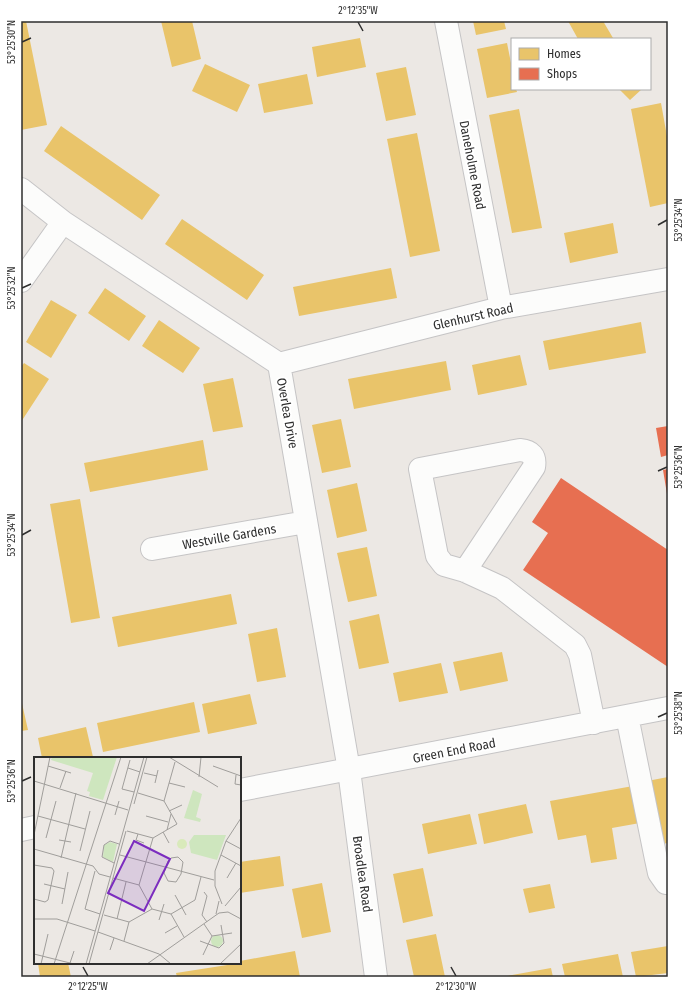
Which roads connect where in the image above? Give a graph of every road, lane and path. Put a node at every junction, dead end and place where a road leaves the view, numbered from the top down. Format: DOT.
graph roads {
  1 [pos="446,21"];
  2 [pos="21,189"];
  3 [pos="63,222"];
  4 [pos="668,279"];
  5 [pos="21,281"];
  6 [pos="501,308"];
  7 [pos="279,364"];
  8 [pos="306,522"];
  9 [pos="152,549"];
  10 [pos="465,571"];
  11 [pos="668,708"];
  12 [pos="627,716"];
  13 [pos="594,722"];
  14 [pos="349,770"];
  15 [pos="241,790"];
  16 [pos="34,827"];
  17 [pos="21,830"];
  18 [pos="666,883"];
  19 [pos="376,977"];
  1 -- 6 [label="street, Daneholme Road"];
  2 -- 3 [label="street, Overlea Drive"];
  3 -- 5 [label="street"];
  3 -- 7 [label="street, Overlea Drive"];
  4 -- 6 [label="street, Glenhurst Road"];
  6 -- 7 [label="street, Glenhurst Road"];
  7 -- 8 [label="street, Overlea Drive"];
  8 -- 9 [label="street, Westville Gardens"];
  8 -- 14 [label="street, Overlea Drive"];
  10 -- 10 [label="street"];
  10 -- 13 [label="street"];
  11 -- 12 [label="street, Green End Road"];
  12 -- 13 [label="street, Green End Road"];
  12 -- 18 [label="street"];
  13 -- 14 [label="street, Green End Road"];
  14 -- 15 [label="street, Green End Road"];
  14 -- 19 [label="street, Broadlea Road"];
  16 -- 17 [label="street"];
}
